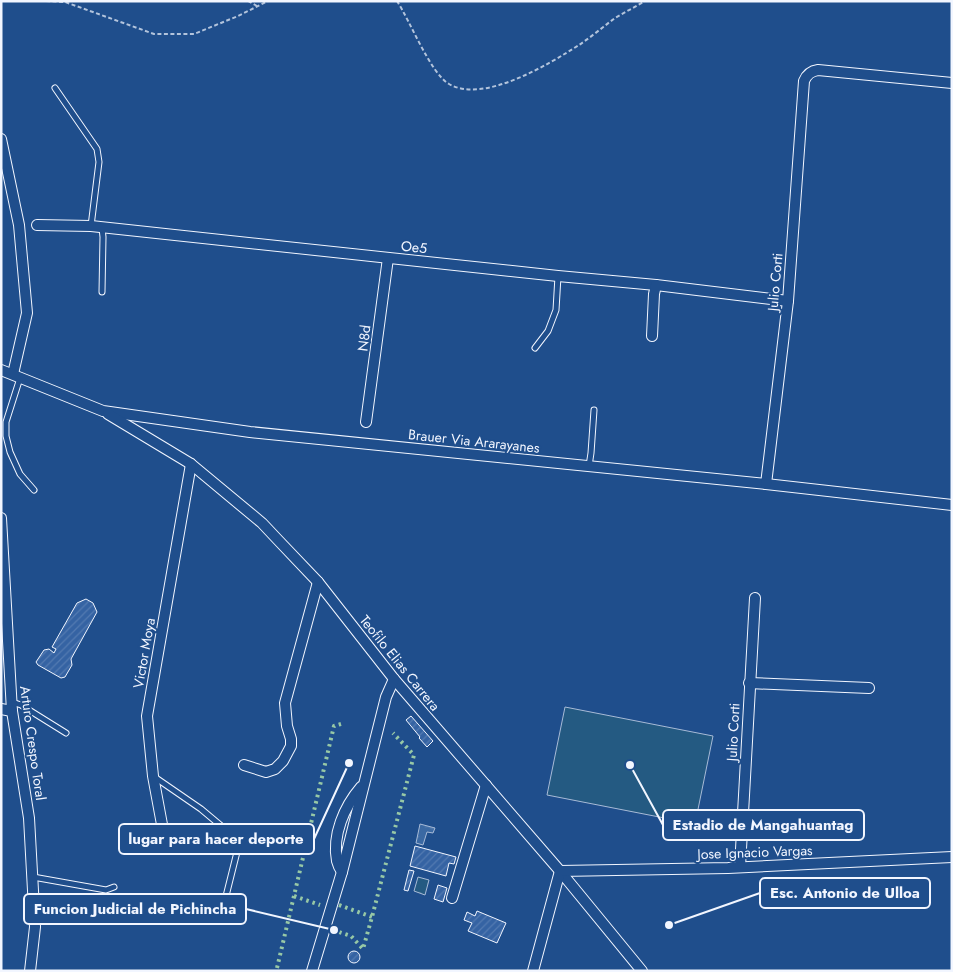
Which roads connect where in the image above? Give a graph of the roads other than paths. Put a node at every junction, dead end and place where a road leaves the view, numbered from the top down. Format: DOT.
graph roads {
  1 [pos="952,83"];
  2 [pos="55,88"];
  3 [pos="1,139"];
  4 [pos="37,225"];
  5 [pos="91,226"];
  6 [pos="102,227"];
  7 [pos="388,258"];
  8 [pos="558,276"];
  9 [pos="656,285"];
  10 [pos="102,292"];
  11 [pos="788,301"];
  12 [pos="652,336"];
  13 [pos="535,348"];
  14 [pos="1,370"];
  15 [pos="16,376"];
  16 [pos="594,410"];
  17 [pos="103,411"];
  18 [pos="366,422"];
  19 [pos="191,464"];
  20 [pos="589,466"];
  21 [pos="766,484"];
  22 [pos="34,490"];
  23 [pos="952,505"];
  24 [pos="1,518"];
  25 [pos="318,582"];
  26 [pos="755,598"];
  27 [pos="394,679"];
  28 [pos="749,683"];
  29 [pos="868,688"];
  30 [pos="8,707"];
  31 [pos="66,733"];
  32 [pos="244,766"];
  33 [pos="153,776"];
  34 [pos="486,785"];
  35 [pos="166,846"];
  36 [pos="952,857"];
  37 [pos="740,867"];
  38 [pos="560,871"];
  39 [pos="32,876"];
  40 [pos="114,887"];
  41 [pos="452,898"];
  42 [pos="223,908"];
  43 [pos="30,971"];
  44 [pos="312,971"];
  45 [pos="533,971"];
  46 [pos="642,971"];
  1 -- 11 [label="street, Julio Corti"];
  2 -- 5 [label="lane"];
  3 -- 15 [label="street"];
  4 -- 5 [label="street, Oe5"];
  5 -- 6 [label="street, Oe5"];
  6 -- 7 [label="street, Oe5"];
  6 -- 10 [label="lane"];
  7 -- 8 [label="street, Oe5"];
  7 -- 18 [label="street, N8d"];
  8 -- 9 [label="street, Oe5"];
  8 -- 13 [label="lane"];
  9 -- 11 [label="street, Oe5"];
  9 -- 12 [label="street"];
  11 -- 21 [label="street, Julio Corti"];
  14 -- 15 [label="street, Brauer Via Ararayanes"];
  15 -- 17 [label="street, Brauer Via Ararayanes"];
  15 -- 22 [label="lane"];
  16 -- 20 [label="lane"];
  17 -- 19 [label="street, Teofilo Elias Carrera"];
  17 -- 20 [label="street, Brauer Via Ararayanes"];
  19 -- 25 [label="street, Teofilo Elias Carrera"];
  19 -- 33 [label="street, Victor Moya"];
  20 -- 21 [label="street, Brauer Via Ararayanes"];
  21 -- 23 [label="street, Brauer Via Ararayanes"];
  24 -- 30 [label="street, Arturo Crespo Toral"];
  25 -- 27 [label="street, Teofilo Elias Carrera"];
  25 -- 32 [label="street"];
  26 -- 28 [label="street, Julio Corti"];
  27 -- 34 [label="street, Teofilo Elias Carrera"];
  27 -- 44 [label="street"];
  28 -- 29 [label="street"];
  28 -- 37 [label="street, Julio Corti"];
  30 -- 31 [label="lane"];
  30 -- 39 [label="street, Arturo Crespo Toral"];
  33 -- 35 [label="street, Victor Moya"];
  33 -- 42 [label="lane"];
  34 -- 38 [label="street, Teofilo Elias Carrera"];
  34 -- 41 [label="street"];
  36 -- 37 [label="street, Jose Ignacio Vargas"];
  37 -- 38 [label="street, Jose Ignacio Vargas"];
  38 -- 45 [label="street"];
  38 -- 46 [label="street, Teofilo Elias Carrera"];
  39 -- 40 [label="lane"];
  39 -- 43 [label="street, Arturo Crespo Toral"];
}
